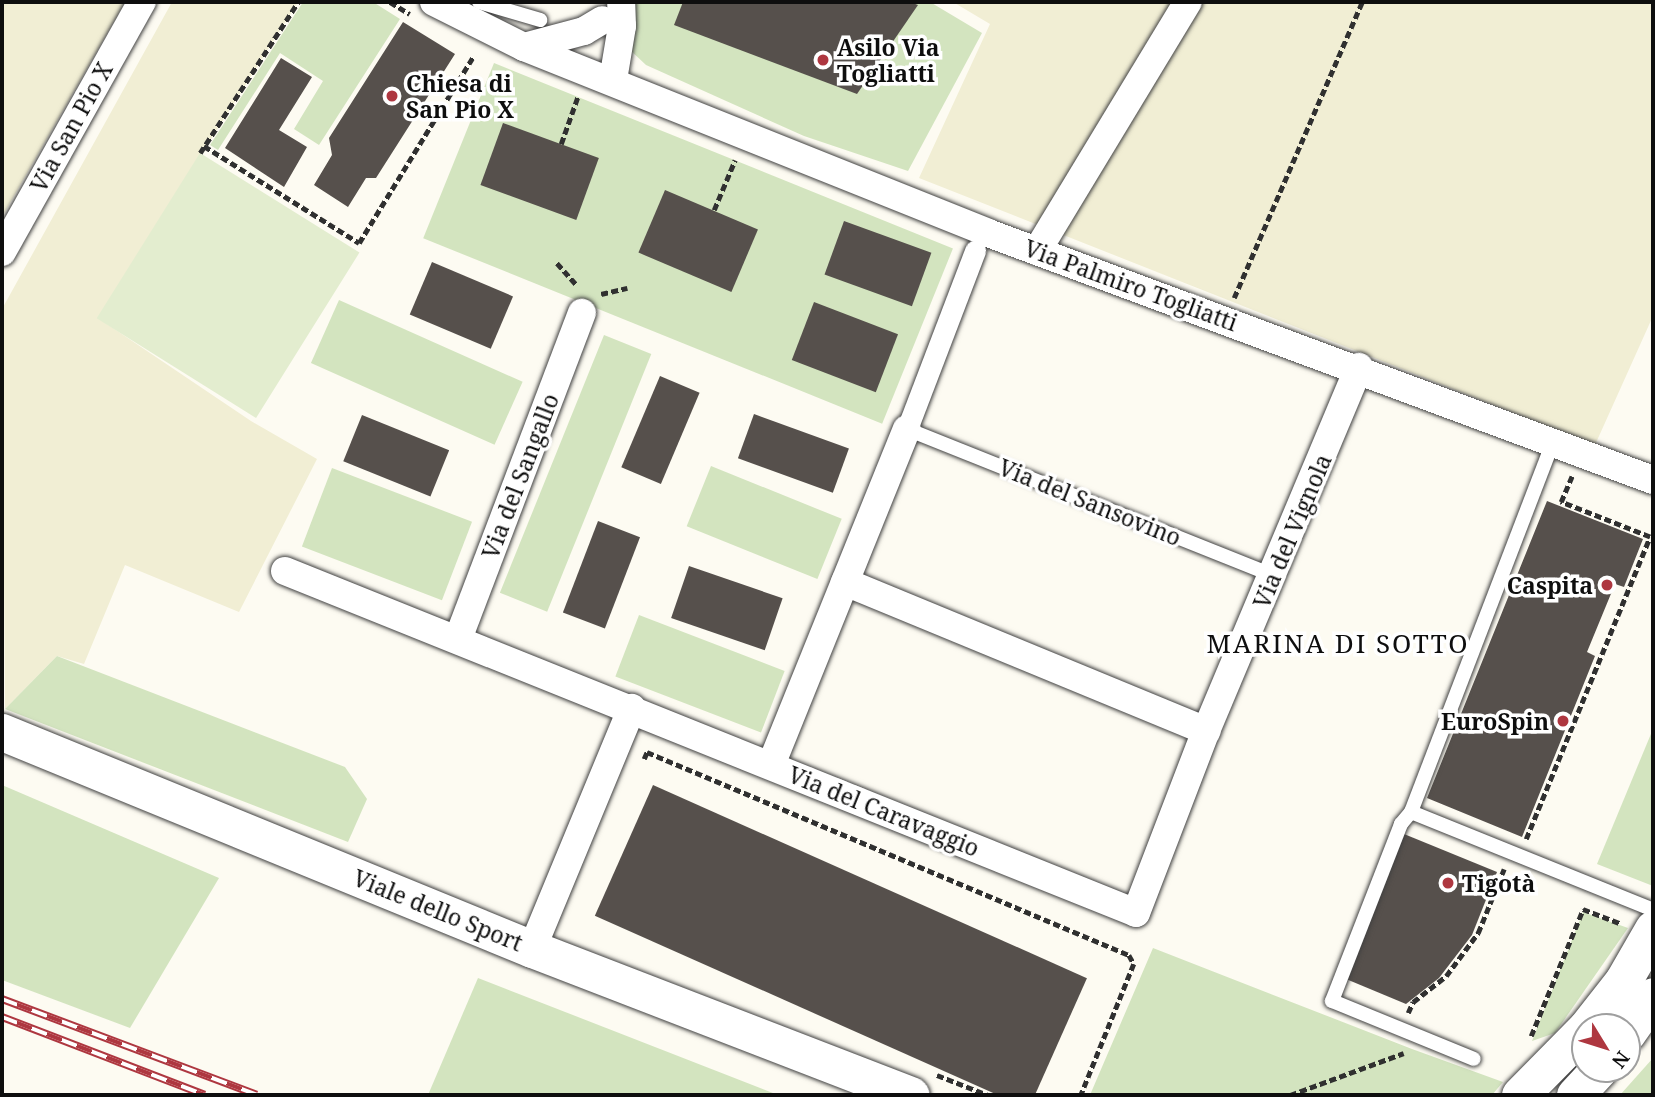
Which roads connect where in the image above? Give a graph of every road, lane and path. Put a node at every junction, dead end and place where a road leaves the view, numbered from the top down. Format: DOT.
graph roads {
  1 [pos="142,2"];
  2 [pos="298,2"];
  3 [pos="435,2"];
  4 [pos="479,2"];
  5 [pos="1188,2"];
  6 [pos="1362,2"];
  7 [pos="615,8"];
  8 [pos="540,20"];
  9 [pos="524,47"];
  10 [pos="468,51"];
  11 [pos="580,78"];
  12 [pos="613,80"];
  13 [pos="561,144"];
  14 [pos="204,146"];
  15 [pos="200,153"];
  16 [pos="738,153"];
  17 [pos="714,210"];
  18 [pos="975,251"];
  19 [pos="1037,251"];
  20 [pos="2,252"];
  21 [pos="627,288"];
  22 [pos="1232,302"];
  23 [pos="587,304"];
  24 [pos="1359,367"];
  25 [pos="907,429"];
  26 [pos="1553,442"];
  27 [pos="1581,453"];
  28 [pos="1653,480"];
  29 [pos="285,570"];
  30 [pos="1273,576"];
  31 [pos="845,582"];
  32 [pos="458,639"];
  33 [pos="632,708"];
  34 [pos="1206,731"];
  35 [pos="2,732"];
  36 [pos="642,764"];
  37 [pos="771,765"];
  38 [pos="1411,812"];
  39 [pos="1516,852"];
  40 [pos="1653,910"];
  41 [pos="1136,913"];
  42 [pos="1642,928"];
  43 [pos="532,949"];
  44 [pos="1653,996"];
  45 [pos="1598,1013"];
  46 [pos="1641,1013"];
  47 [pos="1401,1029"];
  48 [pos="1571,1043"];
  49 [pos="1417,1048"];
  50 [pos="1526,1050"];
  51 [pos="1474,1059"];
  52 [pos="919,1087"];
  53 [pos="988,1095"];
  54 [pos="1081,1095"];
  55 [pos="1290,1095"];
  56 [pos="1520,1095"];
  1 -- 20 [label="street, Via San Pio X"];
  2 -- 14 [label="path"];
  3 -- 9 [label="street"];
  4 -- 8 [label="lane"];
  5 -- 19 [label="street"];
  6 -- 22 [label="path"];
  7 -- 9 [label="street"];
  7 -- 11 [label="street"];
  7 -- 12 [label="street"];
  9 -- 11 [label="street"];
  10 -- 14 [label="path"];
  11 -- 12 [label="street"];
  11 -- 13 [label="path"];
  12 -- 19 [label="street, Via Palmiro Togliatti"];
  14 -- 15 [label="path"];
  16 -- 17 [label="path"];
  18 -- 25 [label="street"];
  19 -- 24 [label="street, Via Palmiro Togliatti"];
  21 -- 23 [label="path"];
  23 -- 32 [label="street, Via del Sangallo"];
  24 -- 26 [label="street, Via Palmiro Togliatti"];
  24 -- 30 [label="street, Via del Vignola"];
  25 -- 30 [label="lane, Via del Sansovino"];
  25 -- 31 [label="street"];
  26 -- 27 [label="street, Via Palmiro Togliatti"];
  26 -- 38 [label="lane"];
  27 -- 28 [label="street, Via Palmiro Togliatti"];
  27 -- 39 [label="path"];
  29 -- 32 [label="street, Via del Caravaggio"];
  30 -- 34 [label="street, Via del Vignola"];
  31 -- 34 [label="street"];
  31 -- 37 [label="street"];
  32 -- 33 [label="street, Via del Caravaggio"];
  33 -- 37 [label="street, Via del Caravaggio"];
  33 -- 43 [label="street"];
  34 -- 41 [label="street, Via del Vignola"];
  35 -- 43 [label="street, Viale dello Sport"];
  36 -- 54 [label="path"];
  37 -- 41 [label="street, Via del Caravaggio"];
  38 -- 39 [label="lane"];
  38 -- 47 [label="lane"];
  39 -- 40 [label="lane"];
  39 -- 47 [label="path"];
  42 -- 45 [label="street"];
  42 -- 50 [label="path"];
  43 -- 52 [label="street, Viale dello Sport"];
  44 -- 46 [label="street"];
  47 -- 51 [label="lane"];
  48 -- 56 [label="street"];
  49 -- 55 [label="path"];
  52 -- 53 [label="path"];
}
